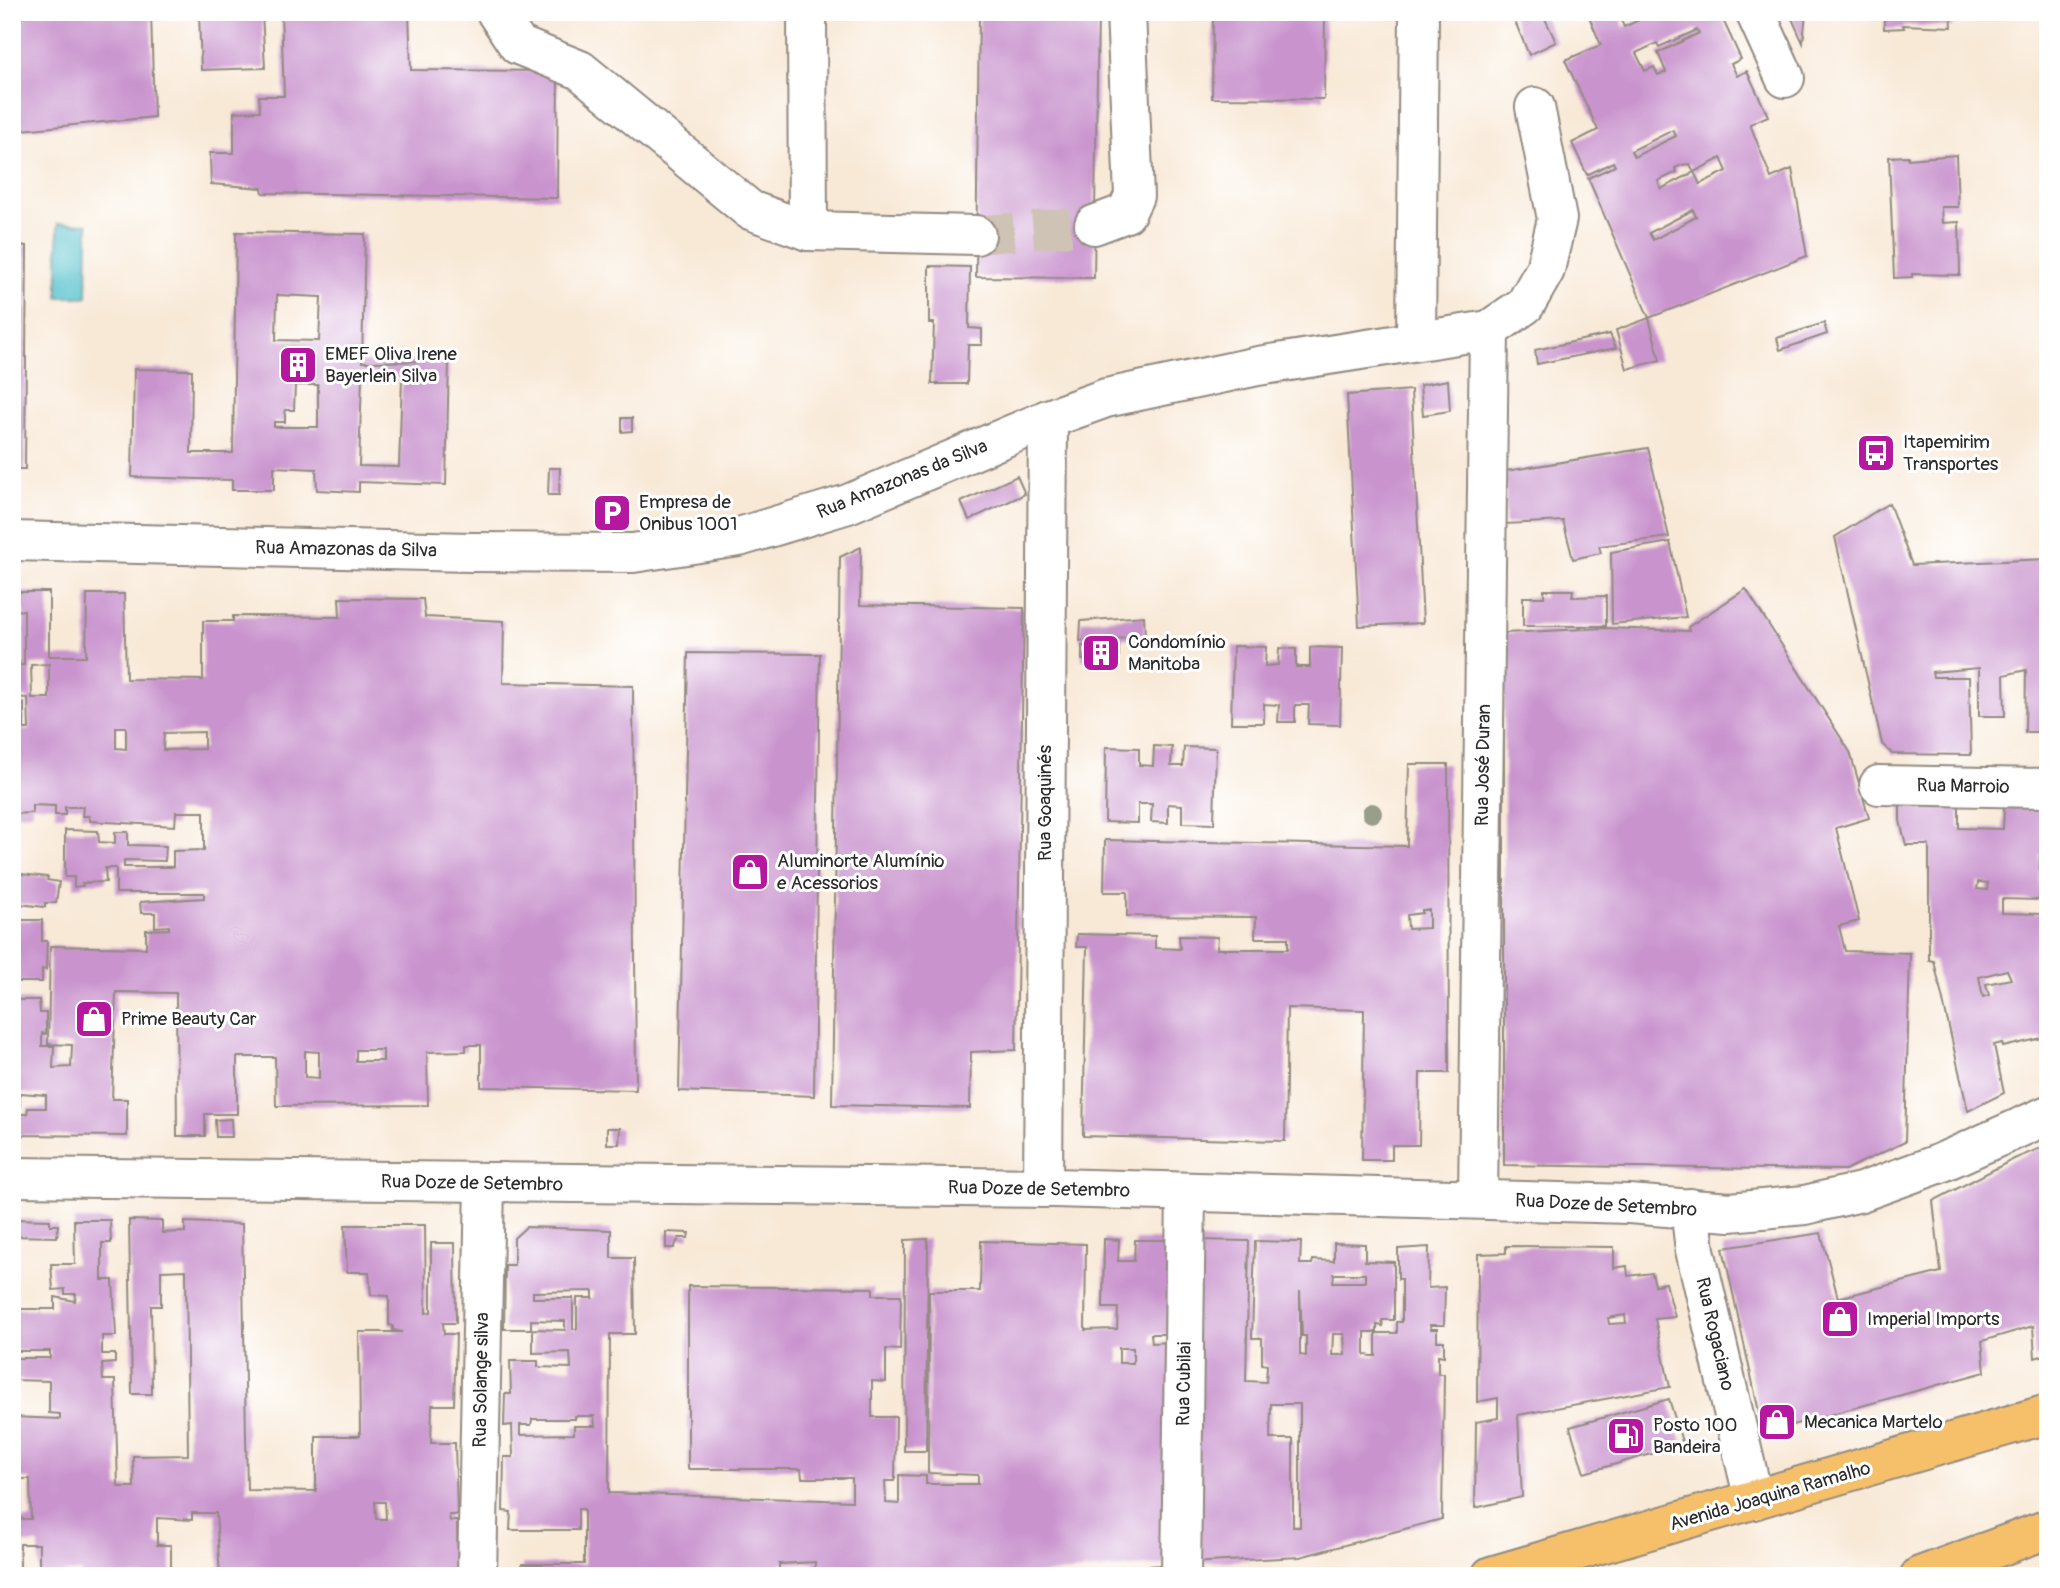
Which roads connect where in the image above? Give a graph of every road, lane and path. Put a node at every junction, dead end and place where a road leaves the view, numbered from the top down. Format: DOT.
graph roads {
  1 [pos="496,12"];
  2 [pos="807,12"];
  3 [pos="1126,12"];
  4 [pos="1419,12"];
  5 [pos="1755,12"];
  6 [pos="1785,78"];
  7 [pos="1535,107"];
  8 [pos="1094,225"];
  9 [pos="808,231"];
  10 [pos="976,234"];
  11 [pos="1489,330"];
  12 [pos="1416,340"];
  13 [pos="1048,419"];
  14 [pos="12,541"];
  15 [pos="1879,785"];
  16 [pos="2048,788"];
  17 [pos="2048,1115"];
  18 [pos="12,1177"];
  19 [pos="485,1183"];
  20 [pos="1043,1188"];
  21 [pos="1186,1192"];
  22 [pos="1478,1199"];
  23 [pos="1690,1209"];
  24 [pos="2048,1414"];
  25 [pos="1754,1500"];
  26 [pos="1704,1515"];
  27 [pos="2048,1529"];
  28 [pos="477,1576"];
  29 [pos="1181,1576"];
  30 [pos="1492,1576"];
  31 [pos="1584,1576"];
  32 [pos="1920,1576"];
  1 -- 9 [label="street"];
  2 -- 9 [label="street"];
  3 -- 8 [label="street"];
  4 -- 12 [label="street"];
  5 -- 6 [label="street"];
  7 -- 11 [label="street, Rua Amazonas da Silva"];
  9 -- 10 [label="street"];
  11 -- 12 [label="street, Rua Amazonas da Silva"];
  11 -- 22 [label="street, Rua José Duran"];
  12 -- 13 [label="street, Rua Amazonas da Silva"];
  13 -- 14 [label="street, Rua Amazonas da Silva"];
  13 -- 20 [label="street, Rua Goaquinés"];
  15 -- 16 [label="street, Rua Marroio"];
  17 -- 23 [label="street, Rua Doze de Setembro"];
  18 -- 19 [label="street, Rua Doze de Setembro"];
  19 -- 20 [label="street, Rua Doze de Setembro"];
  19 -- 28 [label="street, Rua Solange silva"];
  20 -- 21 [label="street, Rua Doze de Setembro"];
  21 -- 22 [label="street, Rua Doze de Setembro"];
  21 -- 29 [label="street, Rua Cubilai"];
  22 -- 23 [label="street, Rua Doze de Setembro"];
  23 -- 25 [label="street, Rua Rogaciano"];
  24 -- 25 [label="main road, Avenida Joaquina Ramalho"];
  25 -- 26 [label="main road, Avenida Joaquina Ramalho"];
  26 -- 30 [label="main road, Avenida Joaquina Ramalho"];
  26 -- 31 [label="main road"];
  27 -- 32 [label="main road"];
}
